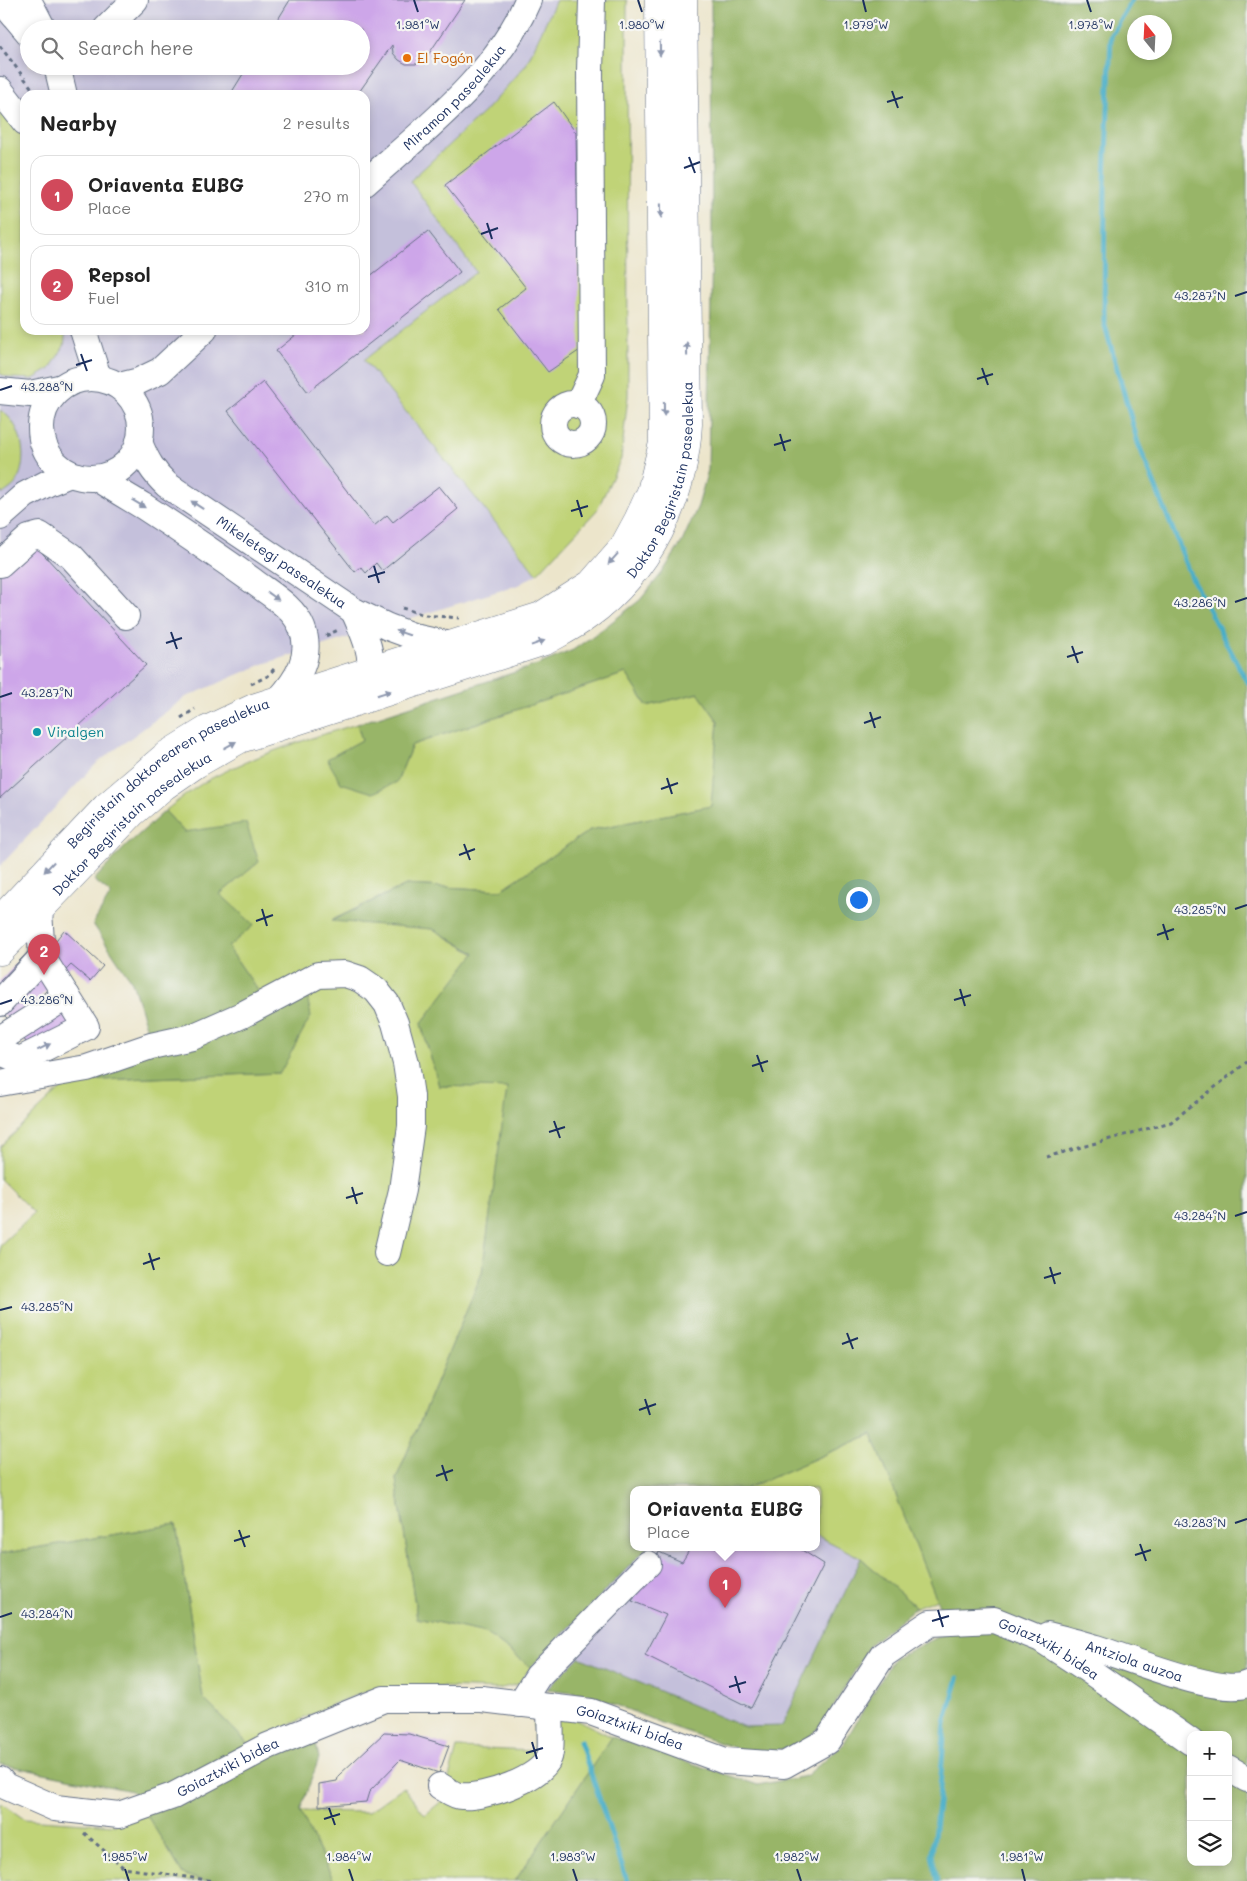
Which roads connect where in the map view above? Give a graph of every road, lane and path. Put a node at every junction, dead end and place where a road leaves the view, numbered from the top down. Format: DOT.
graph roads {
  1 [pos="1,0"];
  2 [pos="28,0"];
  3 [pos="135,0"];
  4 [pos="528,0"];
  5 [pos="592,0"];
  6 [pos="659,0"];
  7 [pos="683,0"];
  8 [pos="38,20"];
  9 [pos="115,20"];
  10 [pos="20,22"];
  11 [pos="0,46"];
  12 [pos="20,72"];
  13 [pos="22,75"];
  14 [pos="59,75"];
  15 [pos="0,90"];
  16 [pos="33,90"];
  17 [pos="63,90"];
  18 [pos="20,116"];
  19 [pos="370,178"];
  20 [pos="83,335"];
  21 [pos="85,335"];
  22 [pos="199,335"];
  23 [pos="160,371"];
  24 [pos="110,382"];
  25 [pos="65,385"];
  26 [pos="1,392"];
  27 [pos="578,405"];
  28 [pos="140,432"];
  29 [pos="41,437"];
  30 [pos="70,474"];
  31 [pos="97,478"];
  32 [pos="25,495"];
  33 [pos="0,517"];
  34 [pos="0,564"];
  35 [pos="350,618"];
  36 [pos="122,620"];
  37 [pos="322,638"];
  38 [pos="450,645"];
  39 [pos="367,672"];
  40 [pos="281,712"];
  41 [pos="39,911"];
  42 [pos="0,920"];
  43 [pos="0,951"];
  44 [pos="42,958"];
  45 [pos="67,996"];
  46 [pos="0,1003"];
  47 [pos="0,1039"];
  48 [pos="0,1052"];
  49 [pos="1247,1062"];
  50 [pos="0,1082"];
  51 [pos="1046,1158"];
  52 [pos="387,1253"];
  53 [pos="648,1564"];
  54 [pos="994,1620"];
  55 [pos="1247,1684"];
  56 [pos="520,1704"];
  57 [pos="550,1707"];
  58 [pos="1187,1739"];
  59 [pos="1232,1770"];
  60 [pos="1247,1779"];
  61 [pos="0,1780"];
  62 [pos="440,1786"];
  63 [pos="82,1832"];
  64 [pos="214,1881"];
  1 -- 10 [label="street"];
  2 -- 8 [label="street"];
  3 -- 9 [label="street"];
  4 -- 19 [label="street, Miramon pasealekua"];
  5 -- 27 [label="street"];
  6 -- 38 [label="main road, Doktor Begiristain pasealekua, one-way"];
  40 -- 7 [label="main road, Doktor Begiristain pasealekua, one-way"];
  11 -- 12 [label="path"];
  13 -- 16 [label="path"];
  14 -- 17 [label="street"];
  15 -- 18 [label="street"];
  20 -- 25 [label="street"];
  21 -- 24 [label="street"];
  22 -- 23 [label="street"];
  23 -- 24 [label="street"];
  23 -- 28 [label="street"];
  24 -- 25 [label="street"];
  24 -- 28 [label="street"];
  25 -- 26 [label="street"];
  25 -- 29 [label="street"];
  26 -- 29 [label="street"];
  28 -- 31 [label="street"];
  35 -- 28 [label="street, Mikeletegi pasealekua, one-way"];
  29 -- 30 [label="street"];
  29 -- 32 [label="street"];
  30 -- 31 [label="street"];
  30 -- 32 [label="street"];
  31 -- 40 [label="street, one-way"];
  32 -- 33 [label="street"];
  34 -- 36 [label="street"];
  35 -- 37 [label="path"];
  38 -- 35 [label="street, Mikeletegi pasealekua, one-way"];
  35 -- 39 [label="street"];
  38 -- 39 [label="main road, Doktor Begiristain pasealekua"];
  39 -- 40 [label="main road, Begiristain doktorearen pasealekua"];
  41 -- 40 [label="main road, Doktor Begiristain pasealekua, one-way"];
  40 -- 42 [label="main road, Begiristain doktorearen pasealekua, one-way"];
  41 -- 43 [label="main road, Doktor Begiristain pasealekua"];
  41 -- 44 [label="street"];
  44 -- 45 [label="street"];
  44 -- 46 [label="street"];
  45 -- 47 [label="street"];
  48 -- 45 [label="street, one-way"];
  49 -- 51 [label="path"];
  50 -- 52 [label="street"];
  53 -- 56 [label="street"];
  54 -- 55 [label="street, Antziola auzoa"];
  54 -- 57 [label="street, Goiaztxiki bidea"];
  54 -- 58 [label="street, Goiaztxiki bidea"];
  56 -- 57 [label="street, Goiaztxiki bidea"];
  56 -- 61 [label="street, Goiaztxiki bidea"];
  57 -- 62 [label="street"];
  59 -- 60 [label="street"];
  63 -- 64 [label="path"];
}
